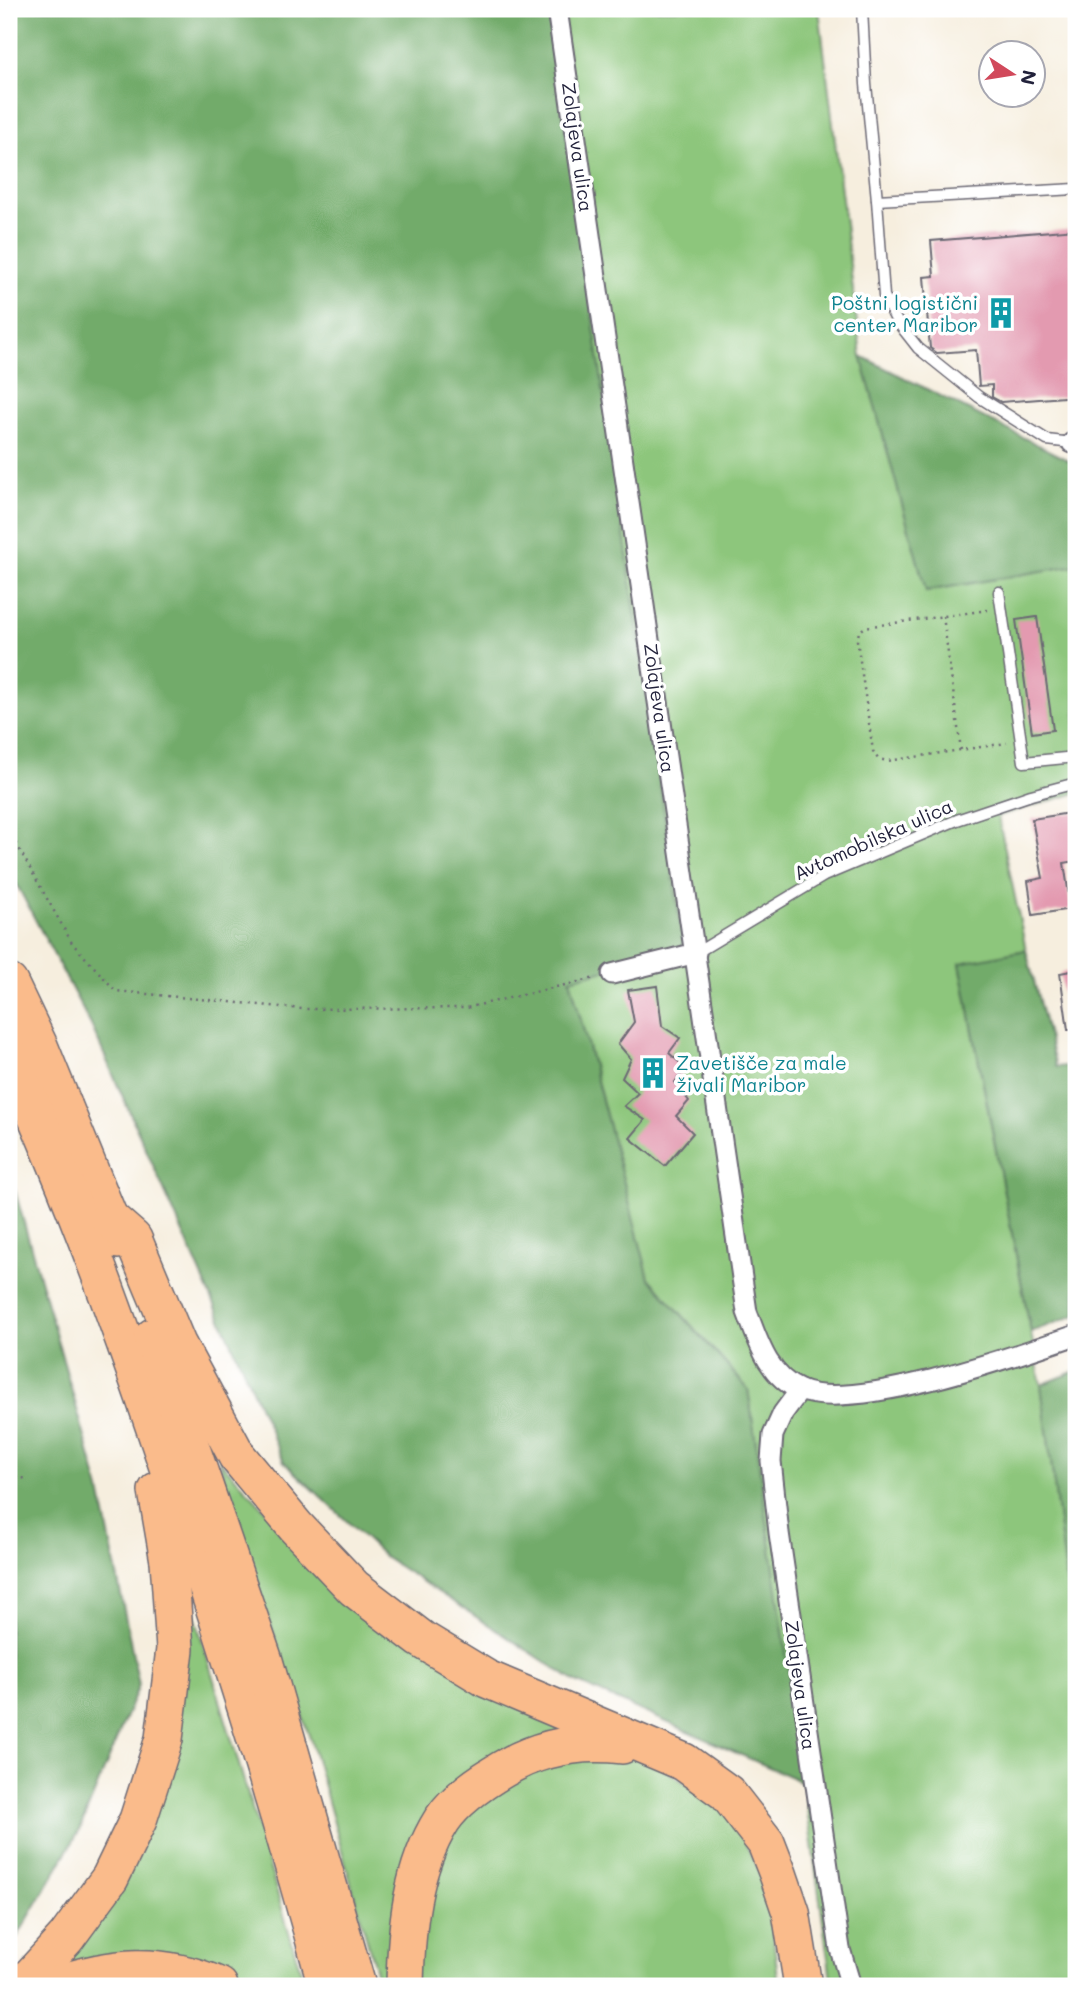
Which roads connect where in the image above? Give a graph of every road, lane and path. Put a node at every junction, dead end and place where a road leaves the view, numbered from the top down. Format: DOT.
graph roads {
  1 [pos="557,9"];
  2 [pos="862,9"];
  3 [pos="1076,189"];
  4 [pos="877,200"];
  5 [pos="1074,442"];
  6 [pos="999,592"];
  7 [pos="1002,608"];
  8 [pos="943,616"];
  9 [pos="1021,741"];
  10 [pos="961,750"];
  11 [pos="1076,757"];
  12 [pos="1076,783"];
  13 [pos="9,831"];
  14 [pos="696,953"];
  15 [pos="612,974"];
  16 [pos="9,983"];
  17 [pos="9,1055"];
  18 [pos="109,1218"];
  19 [pos="1076,1335"];
  20 [pos="143,1390"];
  21 [pos="800,1390"];
  22 [pos="9,1475"];
  23 [pos="27,1479"];
  24 [pos="651,1749"];
  25 [pos="22,1986"];
  26 [pos="53,1986"];
  27 [pos="219,1986"];
  28 [pos="327,1986"];
  29 [pos="357,1986"];
  30 [pos="405,1986"];
  31 [pos="803,1986"];
  32 [pos="851,1986"];
  1 -- 14 [label="street, Zolajeva ulica"];
  2 -- 4 [label="lane"];
  3 -- 4 [label="lane"];
  4 -- 5 [label="lane"];
  6 -- 7 [label="lane"];
  7 -- 8 [label="path"];
  7 -- 9 [label="lane"];
  8 -- 10 [label="path"];
  8 -- 10 [label="path"];
  9 -- 10 [label="path"];
  9 -- 11 [label="lane"];
  12 -- 14 [label="lane, Avtomobilska ulica"];
  13 -- 15 [label="path"];
  14 -- 15 [label="street"];
  14 -- 21 [label="street, Zolajeva ulica"];
  16 -- 18 [label="highway"];
  17 -- 20 [label="highway"];
  18 -- 24 [label="highway"];
  18 -- 29 [label="highway"];
  19 -- 21 [label="street"];
  20 -- 25 [label="highway"];
  20 -- 28 [label="highway"];
  21 -- 32 [label="street, Zolajeva ulica"];
  22 -- 23 [label="path"];
  24 -- 30 [label="highway"];
  24 -- 31 [label="highway"];
  26 -- 27 [label="highway"];
}
